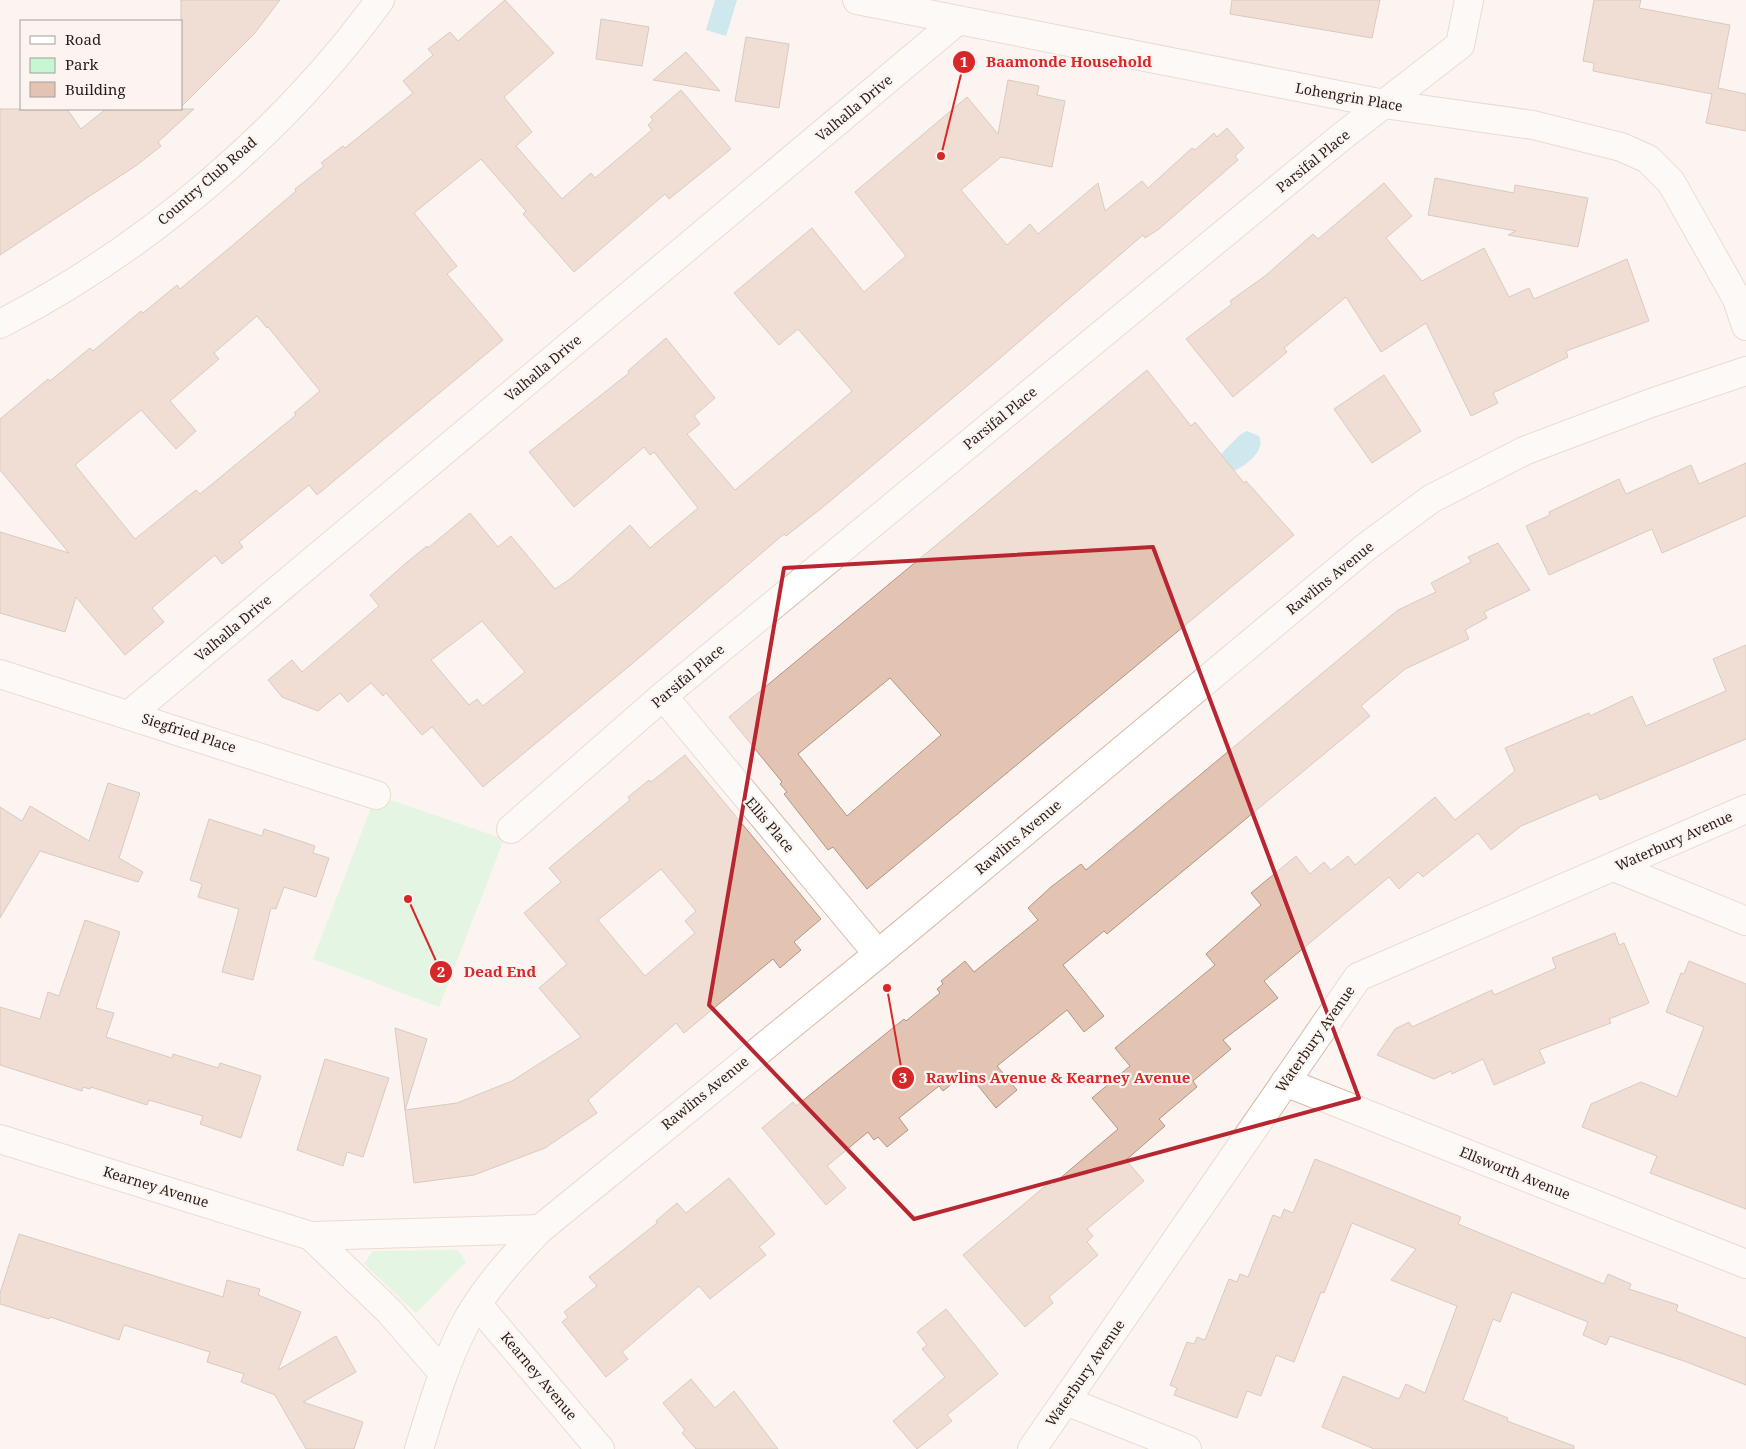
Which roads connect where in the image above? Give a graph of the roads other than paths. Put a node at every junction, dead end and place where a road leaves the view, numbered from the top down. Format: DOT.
graph roads {
  1 [pos="380,0"];
  2 [pos="857,0"];
  3 [pos="1468,0"];
  4 [pos="957,21"];
  5 [pos="1384,104"];
  6 [pos="0,324"];
  7 [pos="1746,326"];
  8 [pos="1746,371"];
  9 [pos="0,674"];
  10 [pos="663,696"];
  11 [pos="130,714"];
  12 [pos="376,795"];
  13 [pos="1746,810"];
  14 [pos="511,828"];
  15 [pos="1614,867"];
  16 [pos="1746,921"];
  17 [pos="878,954"];
  18 [pos="1285,1082"];
  19 [pos="0,1139"];
  20 [pos="540,1229"];
  21 [pos="311,1236"];
  22 [pos="1746,1264"];
  23 [pos="478,1305"];
  24 [pos="443,1373"];
  25 [pos="1066,1401"];
  26 [pos="419,1449"];
  27 [pos="600,1449"];
  28 [pos="1032,1449"];
  29 [pos="1187,1449"];
  1 -- 6 [label="street, Country Club Road"];
  2 -- 4 [label="street, Lohengrin Place"];
  3 -- 5 [label="street, Parsifal Place"];
  4 -- 5 [label="street, Lohengrin Place"];
  4 -- 11 [label="street, Valhalla Drive"];
  5 -- 7 [label="street, Lohengrin Place"];
  5 -- 10 [label="street, Parsifal Place"];
  8 -- 17 [label="street, Rawlins Avenue"];
  9 -- 11 [label="street, Siegfried Place"];
  10 -- 14 [label="street, Parsifal Place"];
  10 -- 17 [label="street, Ellis Place"];
  11 -- 12 [label="street, Siegfried Place"];
  13 -- 15 [label="street, Waterbury Avenue"];
  15 -- 16 [label="street"];
  15 -- 18 [label="street, Waterbury Avenue"];
  17 -- 20 [label="street, Rawlins Avenue"];
  18 -- 22 [label="street, Ellsworth Avenue"];
  18 -- 25 [label="street, Waterbury Avenue"];
  19 -- 21 [label="street, Kearney Avenue"];
  20 -- 21 [label="street, Kearney Avenue"];
  20 -- 23 [label="street, Rawlins Avenue"];
  21 -- 24 [label="street, Kearney Avenue"];
  23 -- 24 [label="street, Rawlins Avenue"];
  23 -- 27 [label="street, Kearney Avenue"];
  24 -- 26 [label="street, Rawlins Avenue"];
  25 -- 28 [label="street, Waterbury Avenue"];
  25 -- 29 [label="street"];
}
